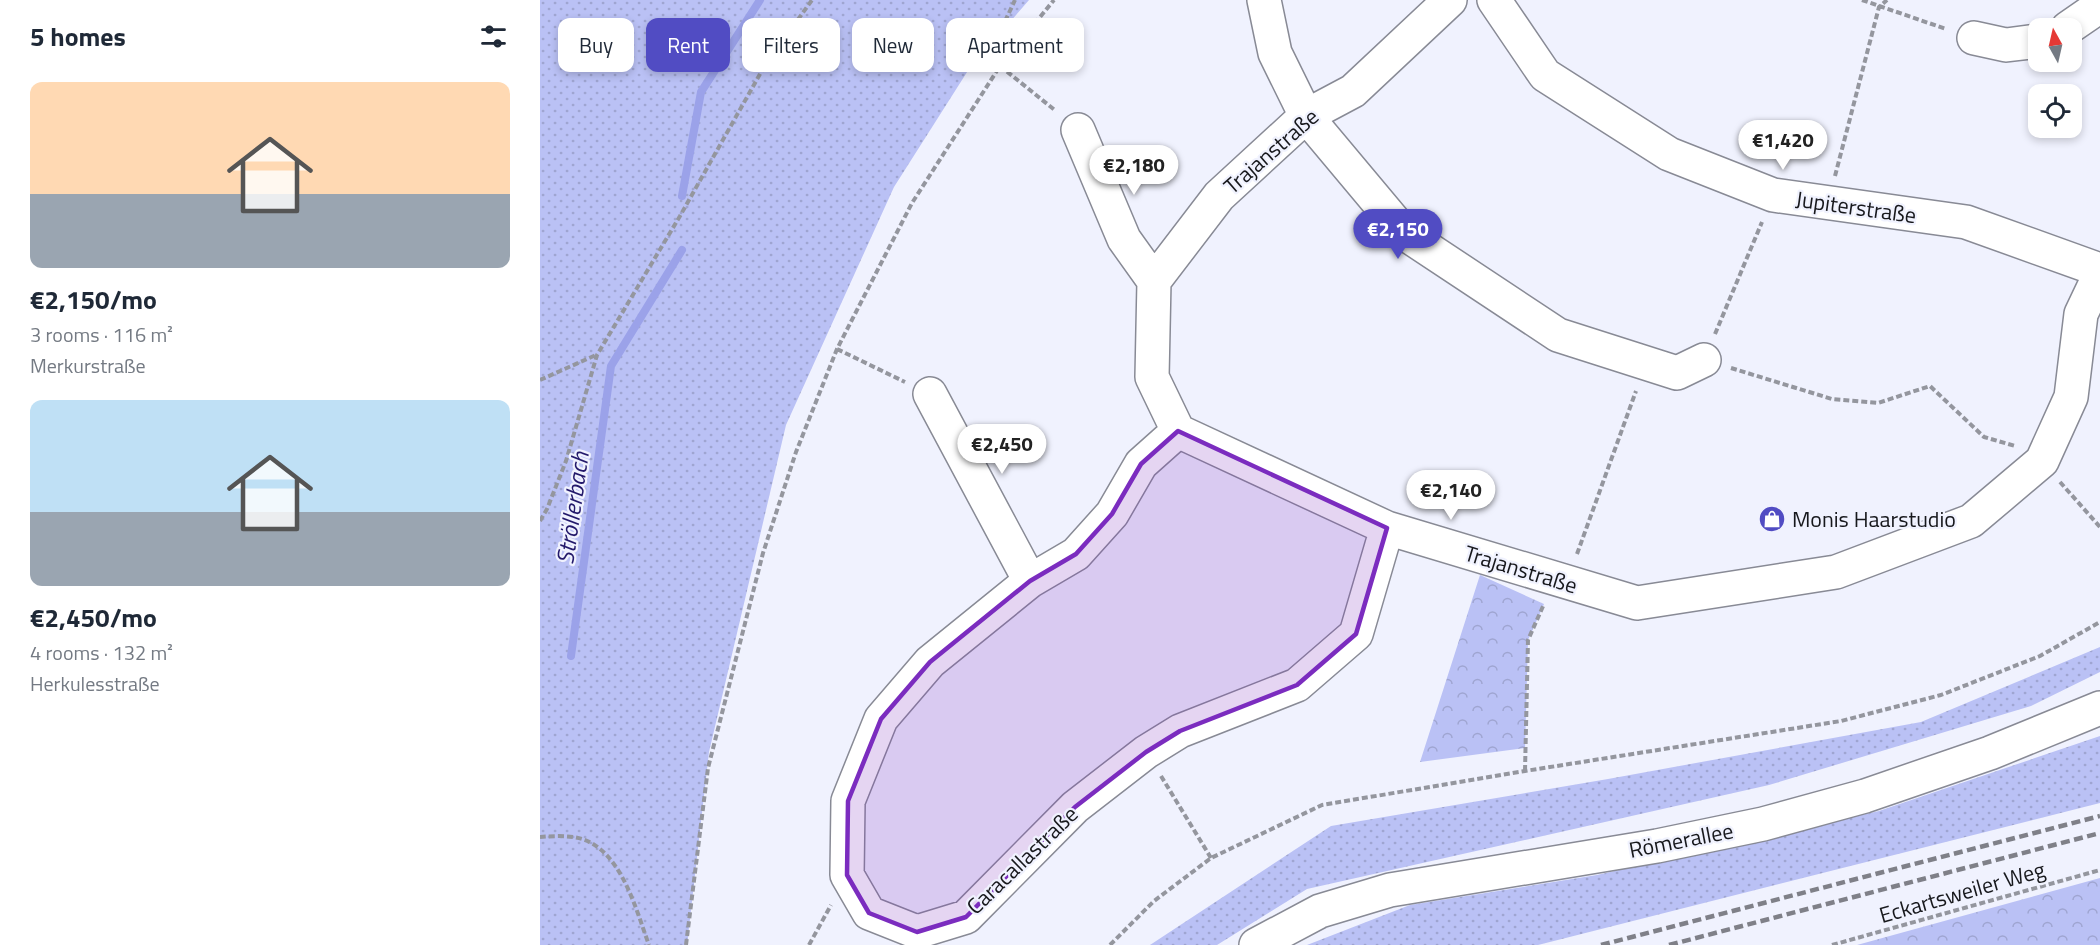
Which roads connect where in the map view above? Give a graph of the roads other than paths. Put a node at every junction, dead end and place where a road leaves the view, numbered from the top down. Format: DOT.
graph roads {
  1 [pos="1264,0"];
  2 [pos="1449,0"];
  3 [pos="1494,0"];
  4 [pos="2100,6"];
  5 [pos="2082,18"];
  6 [pos="1974,38"];
  7 [pos="2028,42"];
  8 [pos="1306,116"];
  9 [pos="1078,130"];
  10 [pos="2100,272"];
  11 [pos="1154,281"];
  12 [pos="1704,360"];
  13 [pos="930,394"];
  14 [pos="1178,431"];
  15 [pos="1387,528"];
  16 [pos="1030,580"];
  17 [pos="2100,708"];
  18 [pos="1256,945"];
  1 -- 8 [label="street"];
  2 -- 8 [label="street, Trajanstraße"];
  3 -- 10 [label="street, Jupiterstraße"];
  4 -- 5 [label="street"];
  6 -- 7 [label="street"];
  8 -- 11 [label="street, Trajanstraße"];
  8 -- 12 [label="street"];
  9 -- 11 [label="street"];
  10 -- 15 [label="street, Trajanstraße"];
  11 -- 14 [label="street"];
  13 -- 16 [label="street"];
  14 -- 15 [label="street, Trajanstraße"];
  14 -- 16 [label="street"];
  15 -- 16 [label="street, Caracallastraße"];
  17 -- 18 [label="street, Römerallee"];
}
